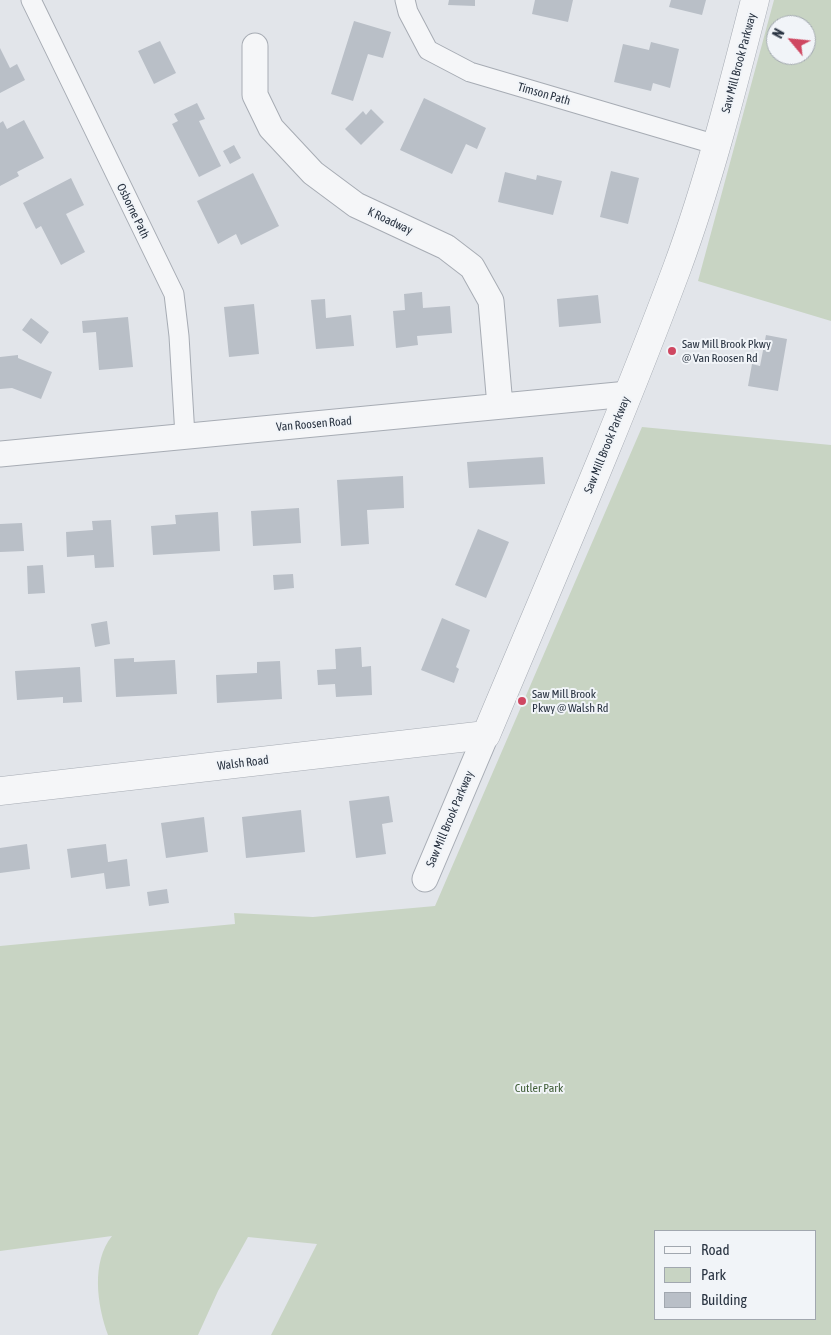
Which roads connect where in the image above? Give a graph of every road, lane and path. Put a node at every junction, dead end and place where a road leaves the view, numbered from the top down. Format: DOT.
graph roads {
  1 [pos="31,0"];
  2 [pos="405,0"];
  3 [pos="755,0"];
  4 [pos="255,46"];
  5 [pos="717,145"];
  6 [pos="628,394"];
  7 [pos="500,406"];
  8 [pos="185,436"];
  9 [pos="0,454"];
  10 [pos="486,735"];
  11 [pos="0,791"];
  12 [pos="425,879"];
  1 -- 8 [label="street, Osborne Path"];
  2 -- 5 [label="street, Timson Path"];
  3 -- 5 [label="street, Saw Mill Brook Parkway"];
  4 -- 7 [label="street, K Roadway"];
  5 -- 6 [label="street, Saw Mill Brook Parkway"];
  6 -- 7 [label="street, Van Roosen Road"];
  6 -- 10 [label="street, Saw Mill Brook Parkway"];
  7 -- 8 [label="street, Van Roosen Road"];
  8 -- 9 [label="street, Van Roosen Road"];
  10 -- 11 [label="street, Walsh Road"];
  10 -- 12 [label="street, Saw Mill Brook Parkway"];
}
